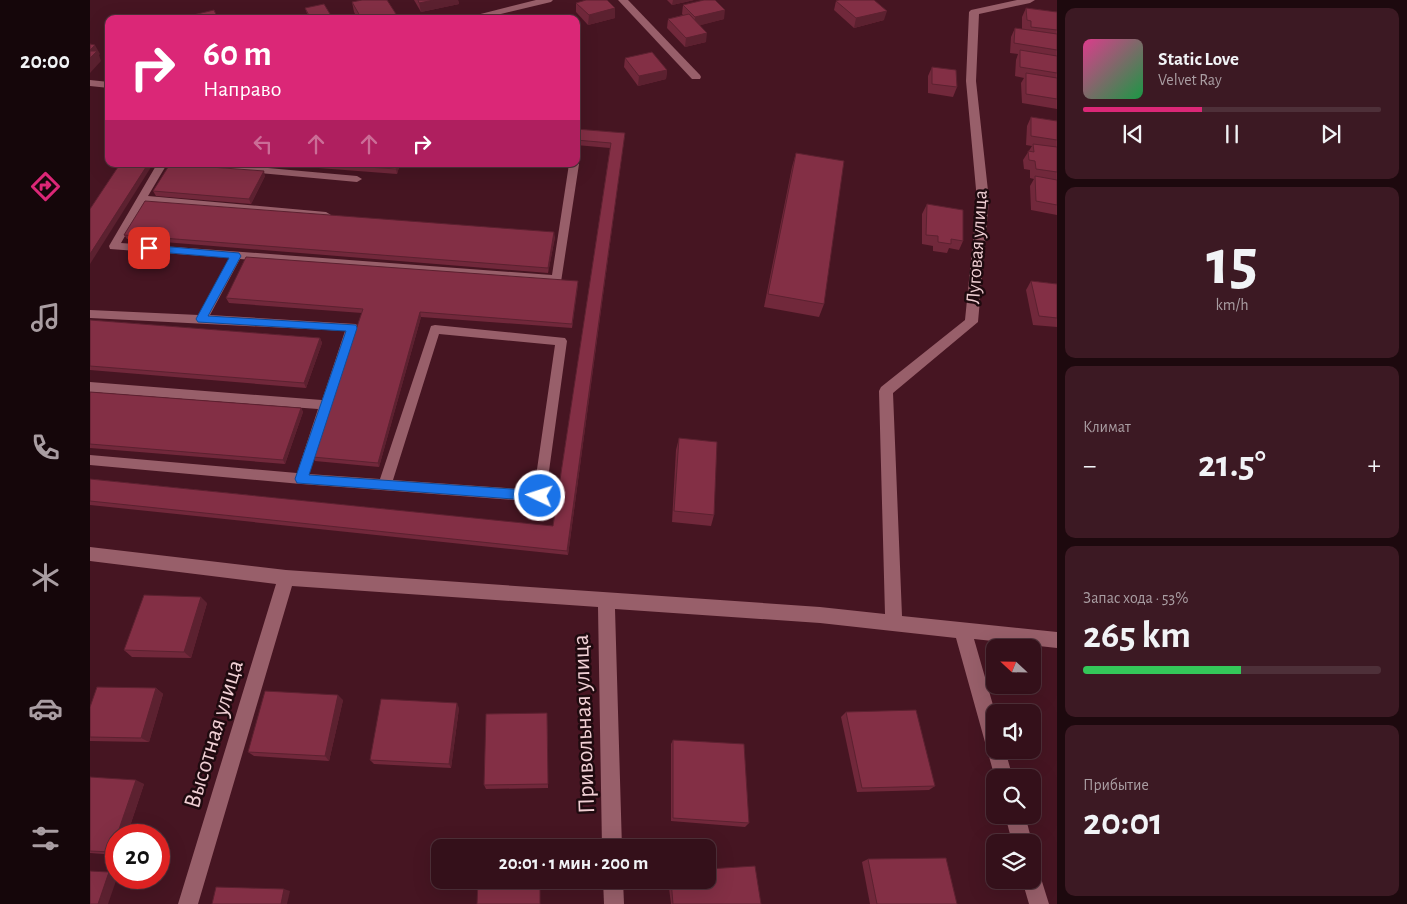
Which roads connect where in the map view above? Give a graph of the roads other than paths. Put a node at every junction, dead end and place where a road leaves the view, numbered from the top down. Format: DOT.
graph roads {
  1 [pos="548,0"];
  2 [pos="623,0"];
  3 [pos="1030,0"];
  4 [pos="483,15"];
  5 [pos="696,77"];
  6 [pos="90,83"];
  7 [pos="105,85"];
  8 [pos="160,167"];
  9 [pos="226,167"];
  10 [pos="574,167"];
  11 [pos="358,179"];
  12 [pos="141,200"];
  13 [pos="333,216"];
  14 [pos="236,256"];
  15 [pos="90,314"];
  16 [pos="202,319"];
  17 [pos="90,387"];
  18 [pos="326,405"];
  19 [pos="90,460"];
  20 [pos="301,479"];
  21 [pos="385,485"];
  22 [pos="90,554"];
  23 [pos="286,578"];
  24 [pos="606,600"];
  25 [pos="894,623"];
  26 [pos="963,630"];
  27 [pos="1057,640"];
  28 [pos="986,713"];
  29 [pos="612,839"];
  30 [pos="613,889"];
  31 [pos="1035,889"];
  32 [pos="188,904"];
  33 [pos="614,904"];
  34 [pos="1040,904"];
  1 -- 4 [label="street"];
  2 -- 5 [label="street"];
  3 -- 25 [label="street, Луговая улица"];
  6 -- 7 [label="street"];
  8 -- 12 [label="lane"];
  9 -- 11 [label="lane"];
  10 -- 14 [label="lane"];
  12 -- 13 [label="lane"];
  12 -- 14 [label="lane"];
  14 -- 16 [label="lane"];
  15 -- 16 [label="lane"];
  16 -- 18 [label="lane"];
  17 -- 18 [label="lane"];
  18 -- 20 [label="lane"];
  19 -- 20 [label="lane"];
  20 -- 21 [label="lane"];
  22 -- 23 [label="street"];
  23 -- 24 [label="street"];
  23 -- 32 [label="street, Высотная улица"];
  24 -- 25 [label="street"];
  24 -- 29 [label="street, Привольная улица"];
  25 -- 26 [label="street"];
  26 -- 27 [label="street"];
  26 -- 28 [label="street"];
  30 -- 33 [label="street"];
  31 -- 34 [label="street"];
}
